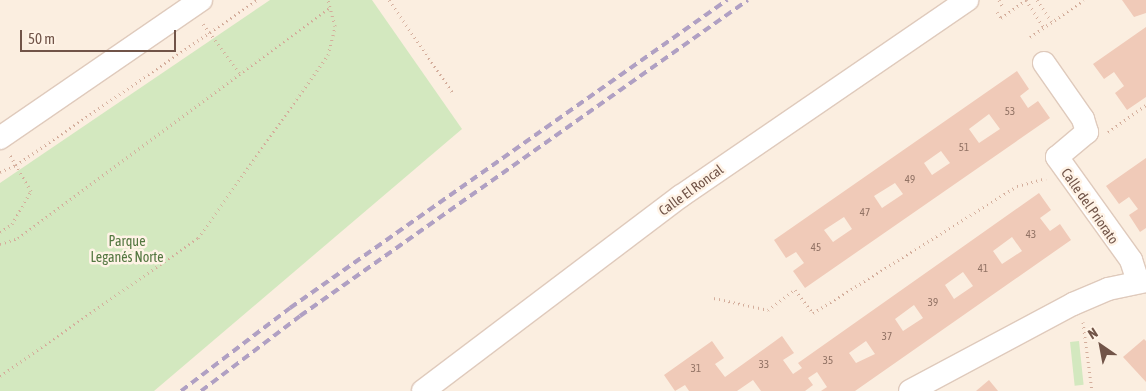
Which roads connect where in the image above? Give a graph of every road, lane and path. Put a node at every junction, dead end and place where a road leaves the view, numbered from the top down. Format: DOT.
graph roads {
  1 [pos="257,0"];
  2 [pos="328,0"];
  3 [pos="389,0"];
  4 [pos="967,0"];
  5 [pos="999,0"];
  6 [pos="1037,0"];
  7 [pos="1084,0"];
  8 [pos="196,4"];
  9 [pos="330,7"];
  10 [pos="1003,7"];
  11 [pos="997,12"];
  12 [pos="1052,22"];
  13 [pos="1044,28"];
  14 [pos="208,32"];
  15 [pos="1030,37"];
  16 [pos="1044,63"];
  17 [pos="240,74"];
  18 [pos="453,93"];
  19 [pos="1146,105"];
  20 [pos="1086,135"];
  21 [pos="0,138"];
  22 [pos="16,165"];
  23 [pos="1063,166"];
  24 [pos="0,172"];
  25 [pos="0,232"];
  26 [pos="0,244"];
  27 [pos="1142,282"];
  28 [pos="714,298"];
  29 [pos="1083,322"];
  30 [pos="0,376"];
  31 [pos="423,391"];
  32 [pos="910,391"];
  33 [pos="1092,391"];
  1 -- 14 [label="path"];
  2 -- 9 [label="path"];
  3 -- 18 [label="path"];
  4 -- 31 [label="street, Calle El Roncal"];
  5 -- 10 [label="path"];
  6 -- 12 [label="path"];
  7 -- 12 [label="path"];
  8 -- 14 [label="path"];
  8 -- 21 [label="street"];
  9 -- 17 [label="path"];
  9 -- 30 [label="path"];
  11 -- 13 [label="path"];
  12 -- 13 [label="path"];
  13 -- 15 [label="path"];
  14 -- 17 [label="path"];
  14 -- 22 [label="path"];
  16 -- 20 [label="street"];
  17 -- 26 [label="path"];
  19 -- 20 [label="path"];
  20 -- 23 [label="street, Calle del Priorato"];
  21 -- 22 [label="path"];
  22 -- 24 [label="path"];
  22 -- 25 [label="path"];
  23 -- 27 [label="street, Calle del Priorato"];
  23 -- 28 [label="path"];
  27 -- 32 [label="street, Calle del Priorato"];
  29 -- 33 [label="path"];
}
